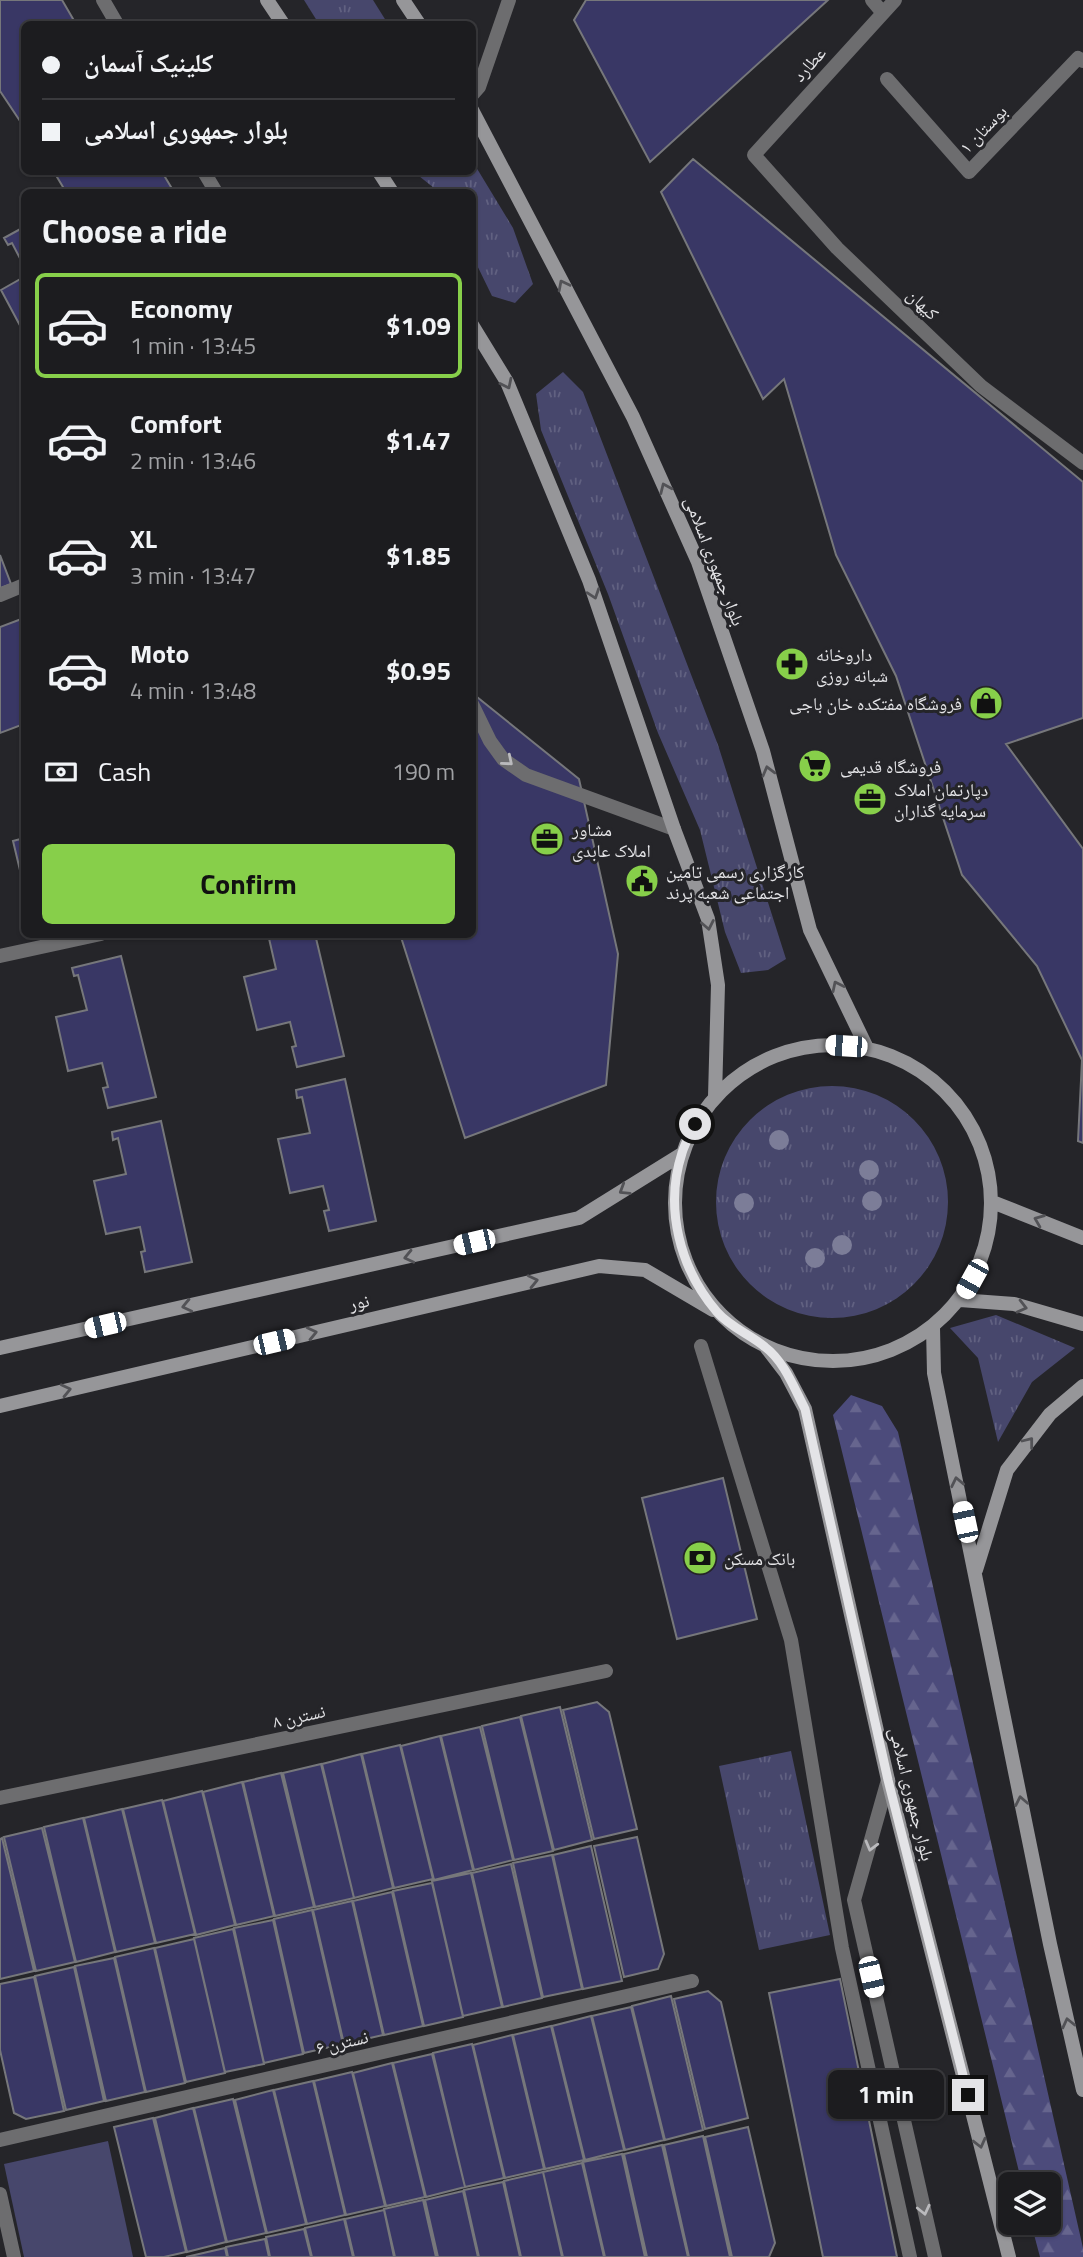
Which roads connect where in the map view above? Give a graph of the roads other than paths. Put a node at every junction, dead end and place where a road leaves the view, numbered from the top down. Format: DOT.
graph roads {
  1 [pos="103,0"];
  2 [pos="267,0"];
  3 [pos="403,0"];
  4 [pos="509,0"];
  5 [pos="872,0"];
  6 [pos="895,0"];
  7 [pos="882,12"];
  8 [pos="115,21"];
  9 [pos="281,21"];
  10 [pos="417,21"];
  11 [pos="1083,61"];
  12 [pos="887,79"];
  13 [pos="476,90"];
  14 [pos="476,118"];
  15 [pos="754,155"];
  16 [pos="476,332"];
  17 [pos="1083,463"];
  18 [pos="21,587"];
  19 [pos="0,595"];
  20 [pos="476,712"];
  21 [pos="674,829"];
  22 [pos="83,938"];
  23 [pos="0,956"];
  24 [pos="867,1048"];
  25 [pos="715,1097"];
  26 [pos="682,1154"];
  27 [pos="995,1203"];
  28 [pos="1083,1238"];
  29 [pos="960,1300"];
  30 [pos="718,1313"];
  31 [pos="1083,1324"];
  32 [pos="933,1328"];
  33 [pos="701,1346"];
  34 [pos="766,1347"];
  35 [pos="0,1348"];
  36 [pos="1083,1386"];
  37 [pos="0,1406"];
  38 [pos="975,1571"];
  39 [pos="606,1671"];
  40 [pos="888,1780"];
  41 [pos="0,1798"];
  42 [pos="692,1981"];
  43 [pos="1083,2090"];
  44 [pos="0,2140"];
  45 [pos="0,2194"];
  46 [pos="14,2257"];
  47 [pos="910,2257"];
  48 [pos="934,2257"];
  49 [pos="1009,2257"];
  1 -- 8 [label="street"];
  2 -- 9 [label="main road"];
  3 -- 10 [label="main road"];
  4 -- 13 [label="street"];
  5 -- 7 [label="street"];
  6 -- 7 [label="street, عطارد"];
  7 -- 15 [label="street, عطارد"];
  11 -- 12 [label="street, بوستان ۱"];
  24 -- 14 [label="main road, بلوار جمهوری اسلامی, one-way"];
  15 -- 17 [label="street, کیهان"];
  16 -- 21 [label="main road, one-way"];
  18 -- 19 [label="street"];
  20 -- 21 [label="street, one-way"];
  21 -- 25 [label="main road, one-way"];
  22 -- 23 [label="street"];
  24 -- 25 [label="main road"];
  24 -- 27 [label="main road"];
  25 -- 26 [label="main road"];
  26 -- 30 [label="main road"];
  26 -- 35 [label="main road, نور, one-way"];
  28 -- 27 [label="main road, one-way"];
  27 -- 29 [label="main road"];
  29 -- 31 [label="main road, one-way"];
  29 -- 32 [label="main road"];
  30 -- 34 [label="main road"];
  37 -- 30 [label="main road, نور, one-way"];
  32 -- 34 [label="main road"];
  38 -- 32 [label="main road, one-way"];
  33 -- 47 [label="street"];
  34 -- 40 [label="main road, بلوار جمهوری اسلامی"];
  38 -- 36 [label="main road, one-way"];
  43 -- 38 [label="main road, one-way"];
  39 -- 41 [label="street, نسترن ۸"];
  40 -- 48 [label="street, one-way"];
  40 -- 49 [label="main road, بلوار جمهوری اسلامی, one-way"];
  42 -- 44 [label="street, نسترن ۶"];
  45 -- 46 [label="street"];
}
